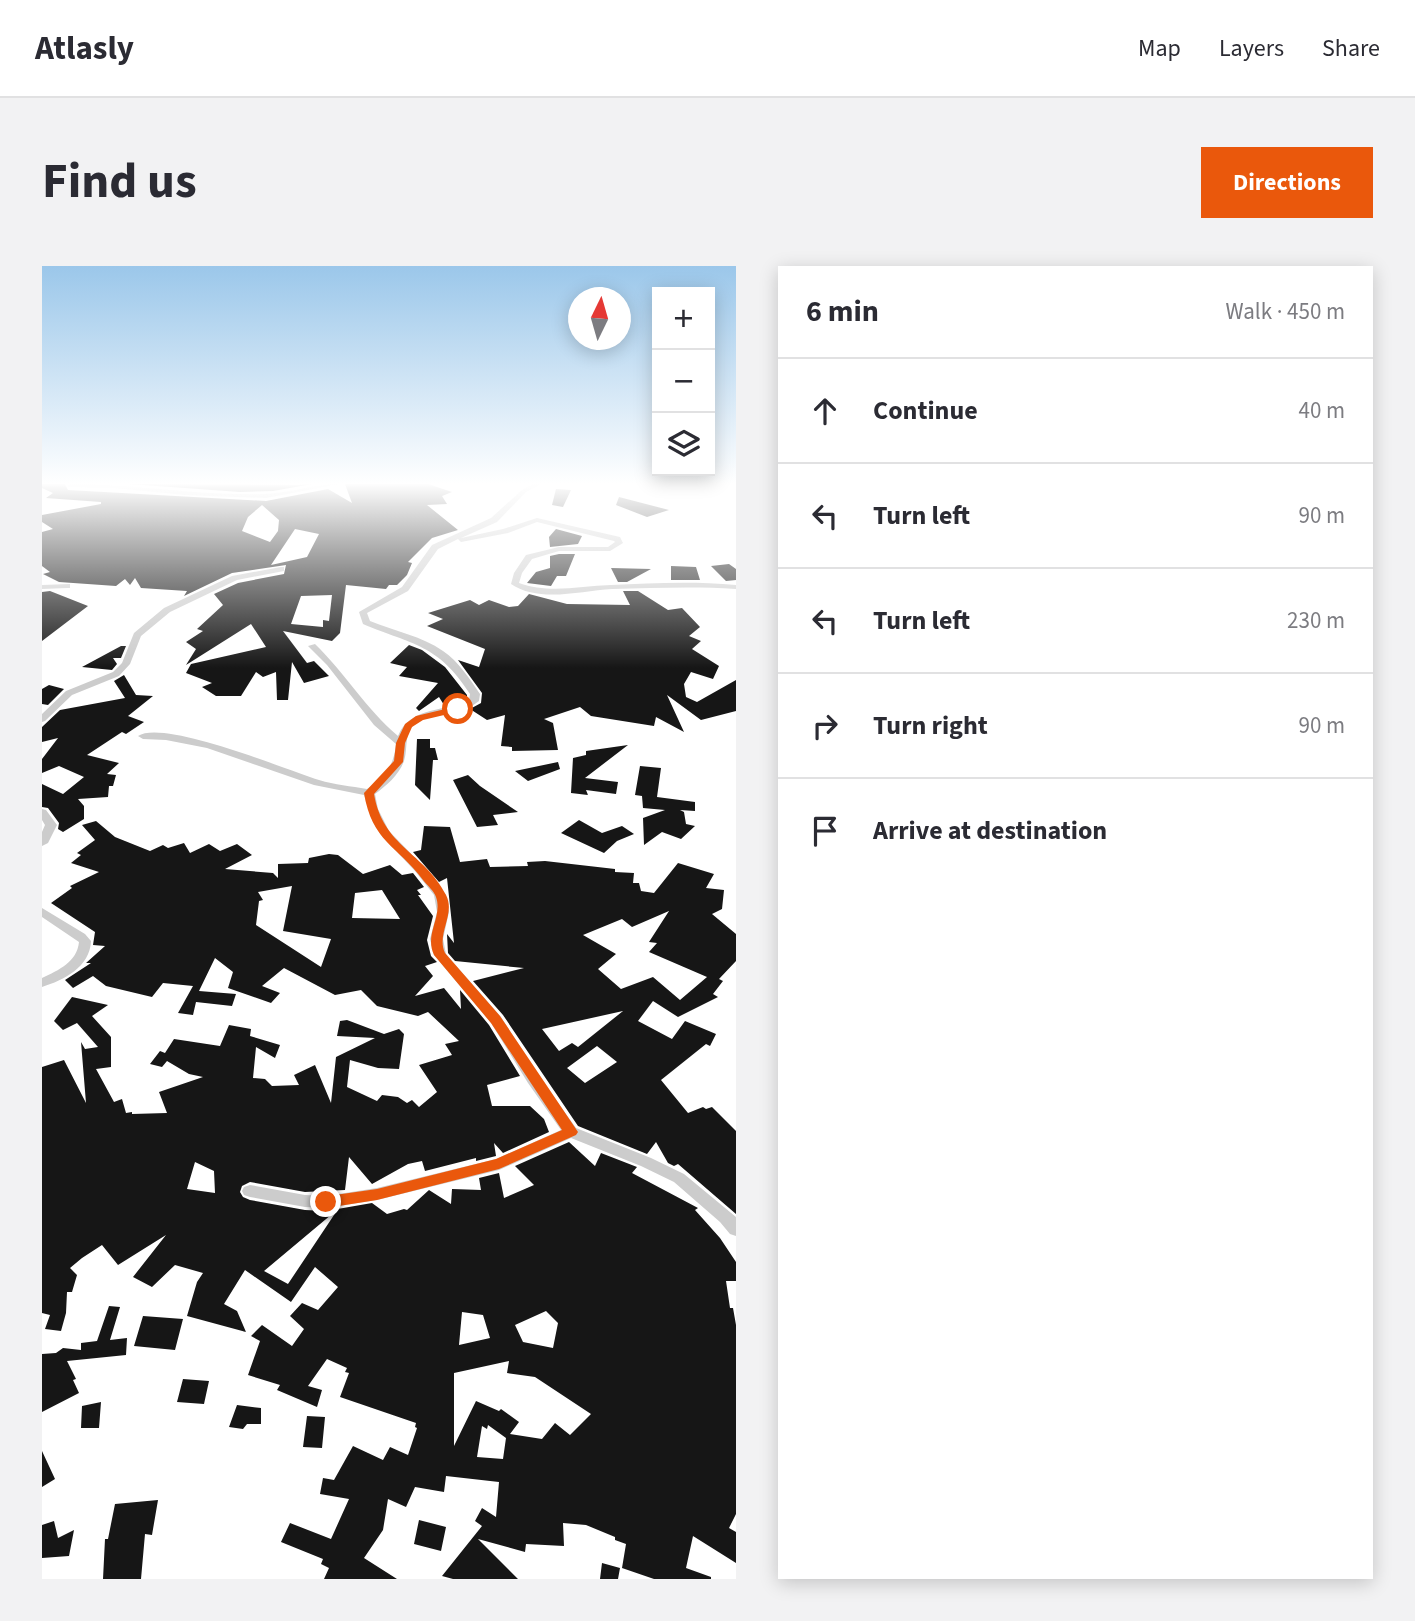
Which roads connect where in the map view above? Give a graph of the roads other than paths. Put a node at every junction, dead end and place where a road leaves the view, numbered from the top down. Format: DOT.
graph roads {
  1 [pos="439,545"];
  2 [pos="616,545"];
  3 [pos="281,569"];
  4 [pos="67,586"];
  5 [pos="42,587"];
  6 [pos="736,587"];
  7 [pos="312,646"];
  8 [pos="42,719"];
  9 [pos="143,736"];
  10 [pos="401,743"];
  11 [pos="369,793"];
  12 [pos="42,812"];
  13 [pos="42,843"];
  14 [pos="42,912"];
  15 [pos="42,983"];
  16 [pos="571,1132"];
  17 [pos="250,1191"];
  18 [pos="736,1229"];
  1 -- 10 [label="street"];
  2 -- 6 [label="street"];
  3 -- 8 [label="street"];
  4 -- 5 [label="street"];
  7 -- 10 [label="street"];
  9 -- 11 [label="street"];
  10 -- 11 [label="street"];
  11 -- 16 [label="street"];
  12 -- 13 [label="street"];
  14 -- 15 [label="street"];
  16 -- 17 [label="street"];
  16 -- 18 [label="street"];
}
